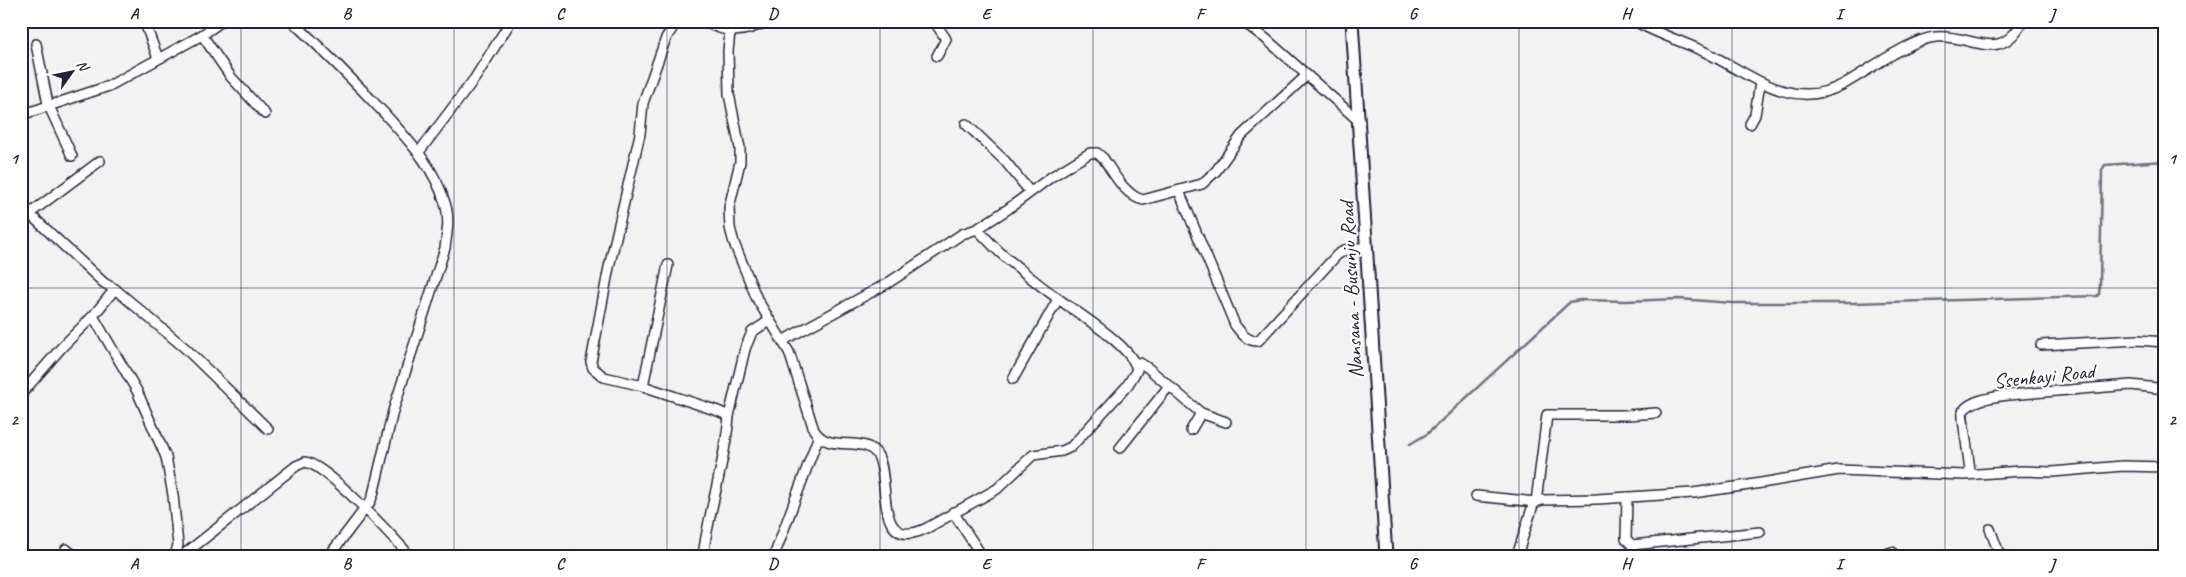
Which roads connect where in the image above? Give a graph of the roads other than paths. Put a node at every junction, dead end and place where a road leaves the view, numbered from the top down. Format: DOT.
graph roads {
  1 [pos="144,21"];
  2 [pos="222,21"];
  3 [pos="292,21"];
  4 [pos="511,21"];
  5 [pos="677,21"];
  6 [pos="702,21"];
  7 [pos="768,21"];
  8 [pos="934,21"];
  9 [pos="1242,21"];
  10 [pos="1352,21"];
  11 [pos="1635,21"];
  12 [pos="2023,21"];
  13 [pos="730,32"];
  14 [pos="202,35"];
  15 [pos="36,44"];
  16 [pos="937,56"];
  17 [pos="158,58"];
  18 [pos="1306,76"];
  19 [pos="1760,83"];
  20 [pos="48,104"];
  21 [pos="21,114"];
  22 [pos="265,114"];
  23 [pos="1360,122"];
  24 [pos="966,124"];
  25 [pos="1750,124"];
  26 [pos="419,152"];
  27 [pos="72,156"];
  28 [pos="100,161"];
  29 [pos="1179,191"];
  30 [pos="1030,192"];
  31 [pos="21,206"];
  32 [pos="29,214"];
  33 [pos="977,230"];
  34 [pos="1368,247"];
  35 [pos="668,265"];
  36 [pos="115,289"];
  37 [pos="1058,299"];
  38 [pos="93,316"];
  39 [pos="769,321"];
  40 [pos="784,340"];
  41 [pos="2165,342"];
  42 [pos="2041,345"];
  43 [pos="1135,363"];
  44 [pos="1013,379"];
  45 [pos="643,386"];
  46 [pos="1169,386"];
  47 [pos="2165,389"];
  48 [pos="21,398"];
  49 [pos="1201,413"];
  50 [pos="1656,413"];
  51 [pos="21,415"];
  52 [pos="729,416"];
  53 [pos="1226,422"];
  54 [pos="268,429"];
  55 [pos="1191,430"];
  56 [pos="818,438"];
  57 [pos="1120,448"];
  58 [pos="2165,467"];
  59 [pos="1970,473"];
  60 [pos="1476,496"];
  61 [pos="1627,497"];
  62 [pos="1536,502"];
  63 [pos="364,508"];
  64 [pos="953,512"];
  65 [pos="1990,529"];
  66 [pos="1760,532"];
  67 [pos="66,549"];
  68 [pos="1892,552"];
  69 [pos="74,556"];
  70 [pos="175,556"];
  71 [pos="182,556"];
  72 [pos="329,556"];
  73 [pos="410,556"];
  74 [pos="703,556"];
  75 [pos="774,556"];
  76 [pos="982,556"];
  77 [pos="1386,556"];
  78 [pos="1517,556"];
  79 [pos="1881,556"];
  80 [pos="2000,556"];
  1 -- 17 [label="street"];
  2 -- 14 [label="street"];
  3 -- 26 [label="street"];
  4 -- 26 [label="street"];
  5 -- 45 [label="street"];
  6 -- 13 [label="street"];
  7 -- 13 [label="street"];
  8 -- 16 [label="street"];
  9 -- 18 [label="street"];
  10 -- 23 [label="main road, Nansana - Busunju Road"];
  11 -- 19 [label="street"];
  12 -- 19 [label="street"];
  13 -- 39 [label="street"];
  14 -- 17 [label="street"];
  14 -- 22 [label="street"];
  15 -- 20 [label="street"];
  17 -- 20 [label="street"];
  18 -- 23 [label="street"];
  18 -- 29 [label="street"];
  19 -- 25 [label="street"];
  20 -- 21 [label="street"];
  20 -- 27 [label="street"];
  23 -- 34 [label="main road, Nansana - Busunju Road"];
  24 -- 30 [label="street"];
  26 -- 63 [label="street"];
  28 -- 32 [label="street"];
  29 -- 30 [label="street"];
  29 -- 34 [label="street"];
  30 -- 33 [label="street"];
  31 -- 32 [label="street"];
  32 -- 36 [label="street"];
  33 -- 37 [label="street"];
  33 -- 40 [label="street"];
  34 -- 77 [label="main road, Nansana - Busunju Road"];
  35 -- 45 [label="street"];
  36 -- 38 [label="street"];
  36 -- 54 [label="street"];
  37 -- 43 [label="street"];
  37 -- 44 [label="street"];
  38 -- 48 [label="street"];
  38 -- 70 [label="street"];
  39 -- 40 [label="street"];
  39 -- 52 [label="street"];
  40 -- 56 [label="street"];
  41 -- 42 [label="street"];
  43 -- 46 [label="street"];
  43 -- 64 [label="street"];
  45 -- 52 [label="street"];
  46 -- 49 [label="street"];
  46 -- 57 [label="street"];
  47 -- 59 [label="street, Ssenkayi Road"];
  48 -- 51 [label="street"];
  49 -- 53 [label="street"];
  49 -- 55 [label="street"];
  50 -- 62 [label="street"];
  52 -- 74 [label="street"];
  56 -- 64 [label="street"];
  56 -- 75 [label="street"];
  58 -- 59 [label="street"];
  59 -- 61 [label="street"];
  60 -- 62 [label="street"];
  61 -- 62 [label="street"];
  61 -- 66 [label="street"];
  62 -- 78 [label="street"];
  63 -- 71 [label="street"];
  63 -- 72 [label="street"];
  63 -- 73 [label="street"];
  64 -- 76 [label="street"];
  65 -- 80 [label="street"];
  67 -- 69 [label="street"];
  68 -- 79 [label="street"];
}
